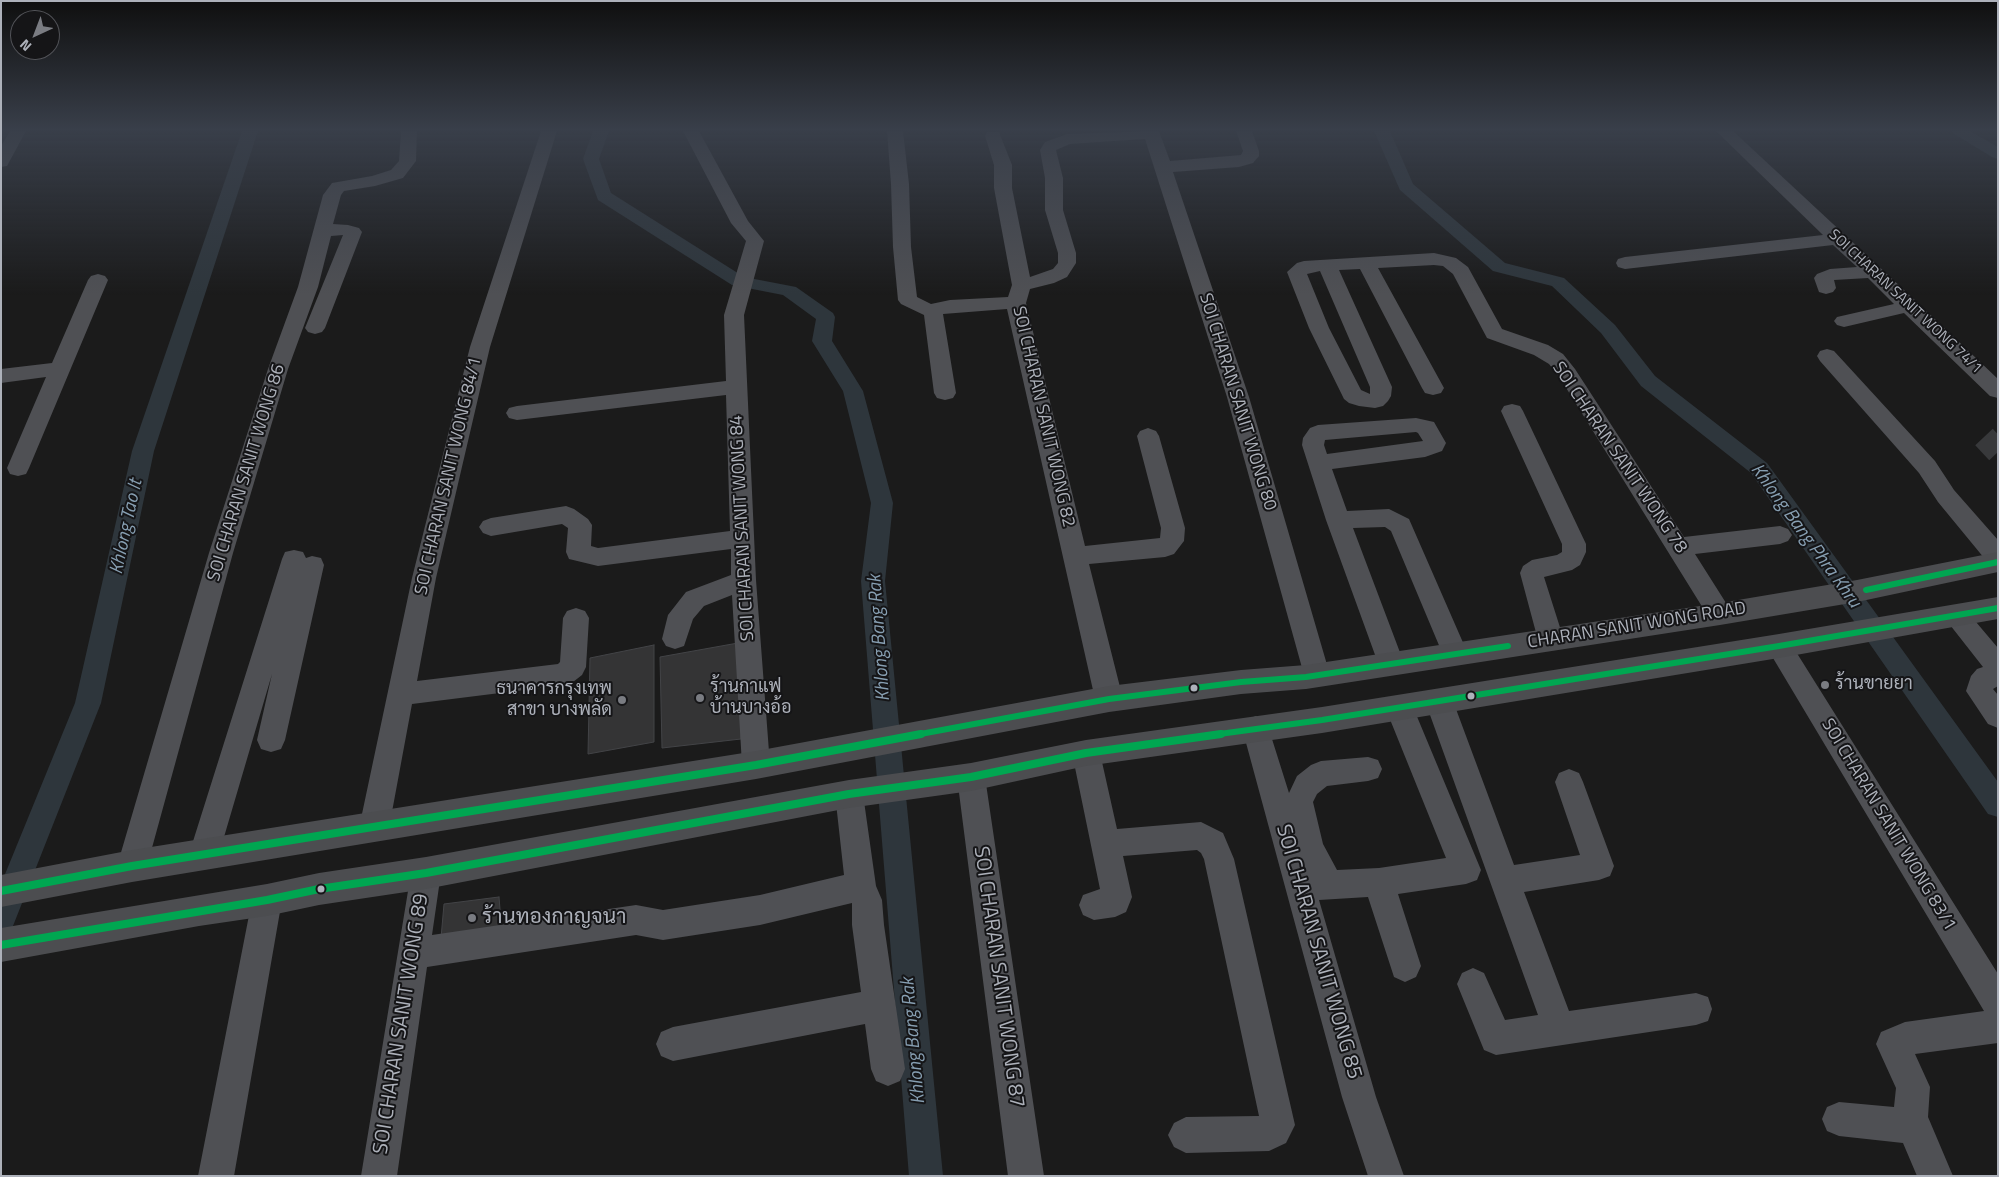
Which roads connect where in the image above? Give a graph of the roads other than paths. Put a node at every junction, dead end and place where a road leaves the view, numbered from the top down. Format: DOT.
graph roads {
  1 [pos="345,186"];
  2 [pos="531,186"];
  3 [pos="720,186"];
  4 [pos="900,186"];
  5 [pos="1002,186"];
  6 [pos="1054,186"];
  7 [pos="1170,186"];
  8 [pos="1781,186"];
  9 [pos="323,231"];
  10 [pos="1838,240"];
  11 [pos="1366,263"];
  12 [pos="1625,263"];
  13 [pos="1326,265"];
  14 [pos="1873,272"];
  15 [pos="98,280"];
  16 [pos="1826,288"];
  17 [pos="1019,294"];
  18 [pos="1910,306"];
  19 [pos="933,312"];
  20 [pos="1844,321"];
  21 [pos="315,328"];
  22 [pos="1827,356"];
  23 [pos="60,369"];
  24 [pos="1,376"];
  25 [pos="737,387"];
  26 [pos="1433,388"];
  27 [pos="1998,391"];
  28 [pos="945,393"];
  29 [pos="1512,411"];
  30 [pos="517,413"];
  31 [pos="1148,436"];
  32 [pos="1319,463"];
  33 [pos="18,468"];
  34 [pos="1338,520"];
  35 [pos="491,527"];
  36 [pos="1780,535"];
  37 [pos="743,538"];
  38 [pos="1678,547"];
  39 [pos="1075,556"];
  40 [pos="1998,557"];
  41 [pos="303,562"];
  42 [pos="1998,562"];
  43 [pos="744,580"];
  44 [pos="1998,608"];
  45 [pos="1720,614"];
  46 [pos="1956,616"];
  47 [pos="576,618"];
  48 [pos="675,639"];
  49 [pos="1551,640"];
  50 [pos="280,643"];
  51 [pos="1779,646"];
  52 [pos="1455,654"];
  53 [pos="1391,662"];
  54 [pos="1998,667"];
  55 [pos="1998,674"];
  56 [pos="1316,675"];
  57 [pos="401,694"];
  58 [pos="1109,699"];
  59 [pos="1439,701"];
  60 [pos="1399,707"];
  61 [pos="1998,716"];
  62 [pos="1256,728"];
  63 [pos="271,740"];
  64 [pos="1086,753"];
  65 [pos="756,764"];
  66 [pos="1368,769"];
  67 [pos="971,777"];
  68 [pos="1569,782"];
  69 [pos="849,794"];
  70 [pos="374,828"];
  71 [pos="1106,844"];
  72 [pos="204,854"];
  73 [pos="132,866"];
  74 [pos="426,872"];
  75 [pos="1504,881"];
  76 [pos="1379,882"];
  77 [pos="861,886"];
  78 [pos="1315,886"];
  79 [pos="1,891"];
  80 [pos="267,900"];
  81 [pos="1094,906"];
  82 [pos="14,943"];
  83 [pos="413,954"];
  84 [pos="1405,966"];
  85 [pos="1473,984"];
  86 [pos="1998,1004"];
  87 [pos="879,1005"];
  88 [pos="1696,1009"];
  89 [pos="1998,1026"];
  90 [pos="1559,1028"];
  91 [pos="672,1044"];
  92 [pos="888,1069"];
  93 [pos="1839,1119"];
  94 [pos="1914,1127"];
  95 [pos="1186,1135"];
  96 [pos="216,1176"];
  97 [pos="379,1176"];
  98 [pos="1026,1176"];
  99 [pos="1386,1176"];
  100 [pos="1935,1176"];
  1 -- 9 [label="street, SOI CHARAN SANIT WONG 86"];
  2 -- 57 [label="street, SOI CHARAN SANIT WONG 84/1"];
  3 -- 25 [label="street, SOI CHARAN SANIT WONG 84"];
  4 -- 19 [label="street"];
  5 -- 17 [label="street, SOI CHARAN SANIT WONG 82"];
  6 -- 17 [label="street"];
  7 -- 56 [label="street, SOI CHARAN SANIT WONG 80"];
  8 -- 10 [label="street, SOI CHARAN SANIT WONG 74/1"];
  9 -- 21 [label="street"];
  9 -- 73 [label="street, SOI CHARAN SANIT WONG 86"];
  10 -- 12 [label="street"];
  10 -- 14 [label="street, SOI CHARAN SANIT WONG 74/1"];
  11 -- 13 [label="street, SOI CHARAN SANIT WONG 78"];
  11 -- 26 [label="street"];
  11 -- 38 [label="street, SOI CHARAN SANIT WONG 78"];
  13 -- 13 [label="street, SOI CHARAN SANIT WONG 78"];
  14 -- 16 [label="street"];
  14 -- 18 [label="street, SOI CHARAN SANIT WONG 74/1"];
  15 -- 23 [label="street"];
  17 -- 19 [label="street"];
  17 -- 39 [label="street, SOI CHARAN SANIT WONG 82"];
  18 -- 20 [label="street"];
  18 -- 27 [label="street, SOI CHARAN SANIT WONG 74/1"];
  19 -- 28 [label="street"];
  22 -- 40 [label="street"];
  23 -- 24 [label="street"];
  23 -- 33 [label="street"];
  25 -- 30 [label="street"];
  25 -- 37 [label="street, SOI CHARAN SANIT WONG 84"];
  29 -- 49 [label="street"];
  31 -- 39 [label="street"];
  32 -- 34 [label="street"];
  34 -- 52 [label="street"];
  34 -- 53 [label="street"];
  35 -- 37 [label="street"];
  36 -- 38 [label="street"];
  37 -- 43 [label="street, SOI CHARAN SANIT WONG 84"];
  38 -- 45 [label="street, SOI CHARAN SANIT WONG 78"];
  39 -- 58 [label="street, SOI CHARAN SANIT WONG 82"];
  41 -- 50 [label="street"];
  42 -- 45 [label="main road, CHARAN SANIT WONG ROAD"];
  43 -- 48 [label="street"];
  43 -- 65 [label="street, SOI CHARAN SANIT WONG 84"];
  44 -- 46 [label="main road"];
  45 -- 49 [label="main road, CHARAN SANIT WONG ROAD"];
  46 -- 51 [label="main road"];
  46 -- 54 [label="street"];
  47 -- 57 [label="street"];
  49 -- 52 [label="main road, CHARAN SANIT WONG ROAD"];
  50 -- 63 [label="street"];
  50 -- 72 [label="street"];
  51 -- 59 [label="main road"];
  51 -- 86 [label="street, SOI CHARAN SANIT WONG 83/1"];
  52 -- 53 [label="main road, CHARAN SANIT WONG ROAD"];
  53 -- 56 [label="main road, CHARAN SANIT WONG ROAD"];
  55 -- 61 [label="street"];
  56 -- 58 [label="main road, CHARAN SANIT WONG ROAD"];
  57 -- 70 [label="street, SOI CHARAN SANIT WONG 84/1"];
  58 -- 65 [label="main road, CHARAN SANIT WONG ROAD"];
  59 -- 60 [label="main road"];
  59 -- 75 [label="street"];
  60 -- 62 [label="main road"];
  60 -- 76 [label="street"];
  62 -- 64 [label="main road"];
  62 -- 78 [label="street, SOI CHARAN SANIT WONG 85"];
  64 -- 67 [label="main road"];
  64 -- 71 [label="street"];
  65 -- 70 [label="main road, CHARAN SANIT WONG ROAD"];
  66 -- 78 [label="street"];
  67 -- 69 [label="main road"];
  67 -- 98 [label="street, SOI CHARAN SANIT WONG 87"];
  68 -- 75 [label="street"];
  69 -- 74 [label="main road"];
  69 -- 77 [label="street"];
  70 -- 72 [label="main road, CHARAN SANIT WONG ROAD"];
  71 -- 81 [label="street"];
  71 -- 95 [label="street"];
  72 -- 73 [label="main road, CHARAN SANIT WONG ROAD"];
  73 -- 79 [label="main road, CHARAN SANIT WONG ROAD"];
  74 -- 80 [label="main road"];
  74 -- 83 [label="street, SOI CHARAN SANIT WONG 89"];
  75 -- 90 [label="street"];
  76 -- 78 [label="street"];
  76 -- 84 [label="street"];
  77 -- 83 [label="street"];
  77 -- 87 [label="street"];
  78 -- 99 [label="street, SOI CHARAN SANIT WONG 85"];
  80 -- 82 [label="main road"];
  80 -- 96 [label="street"];
  83 -- 97 [label="street, SOI CHARAN SANIT WONG 89"];
  85 -- 90 [label="street"];
  87 -- 91 [label="street"];
  87 -- 92 [label="street"];
  88 -- 90 [label="street"];
  89 -- 94 [label="street"];
  93 -- 94 [label="street"];
  94 -- 100 [label="street"];
}
